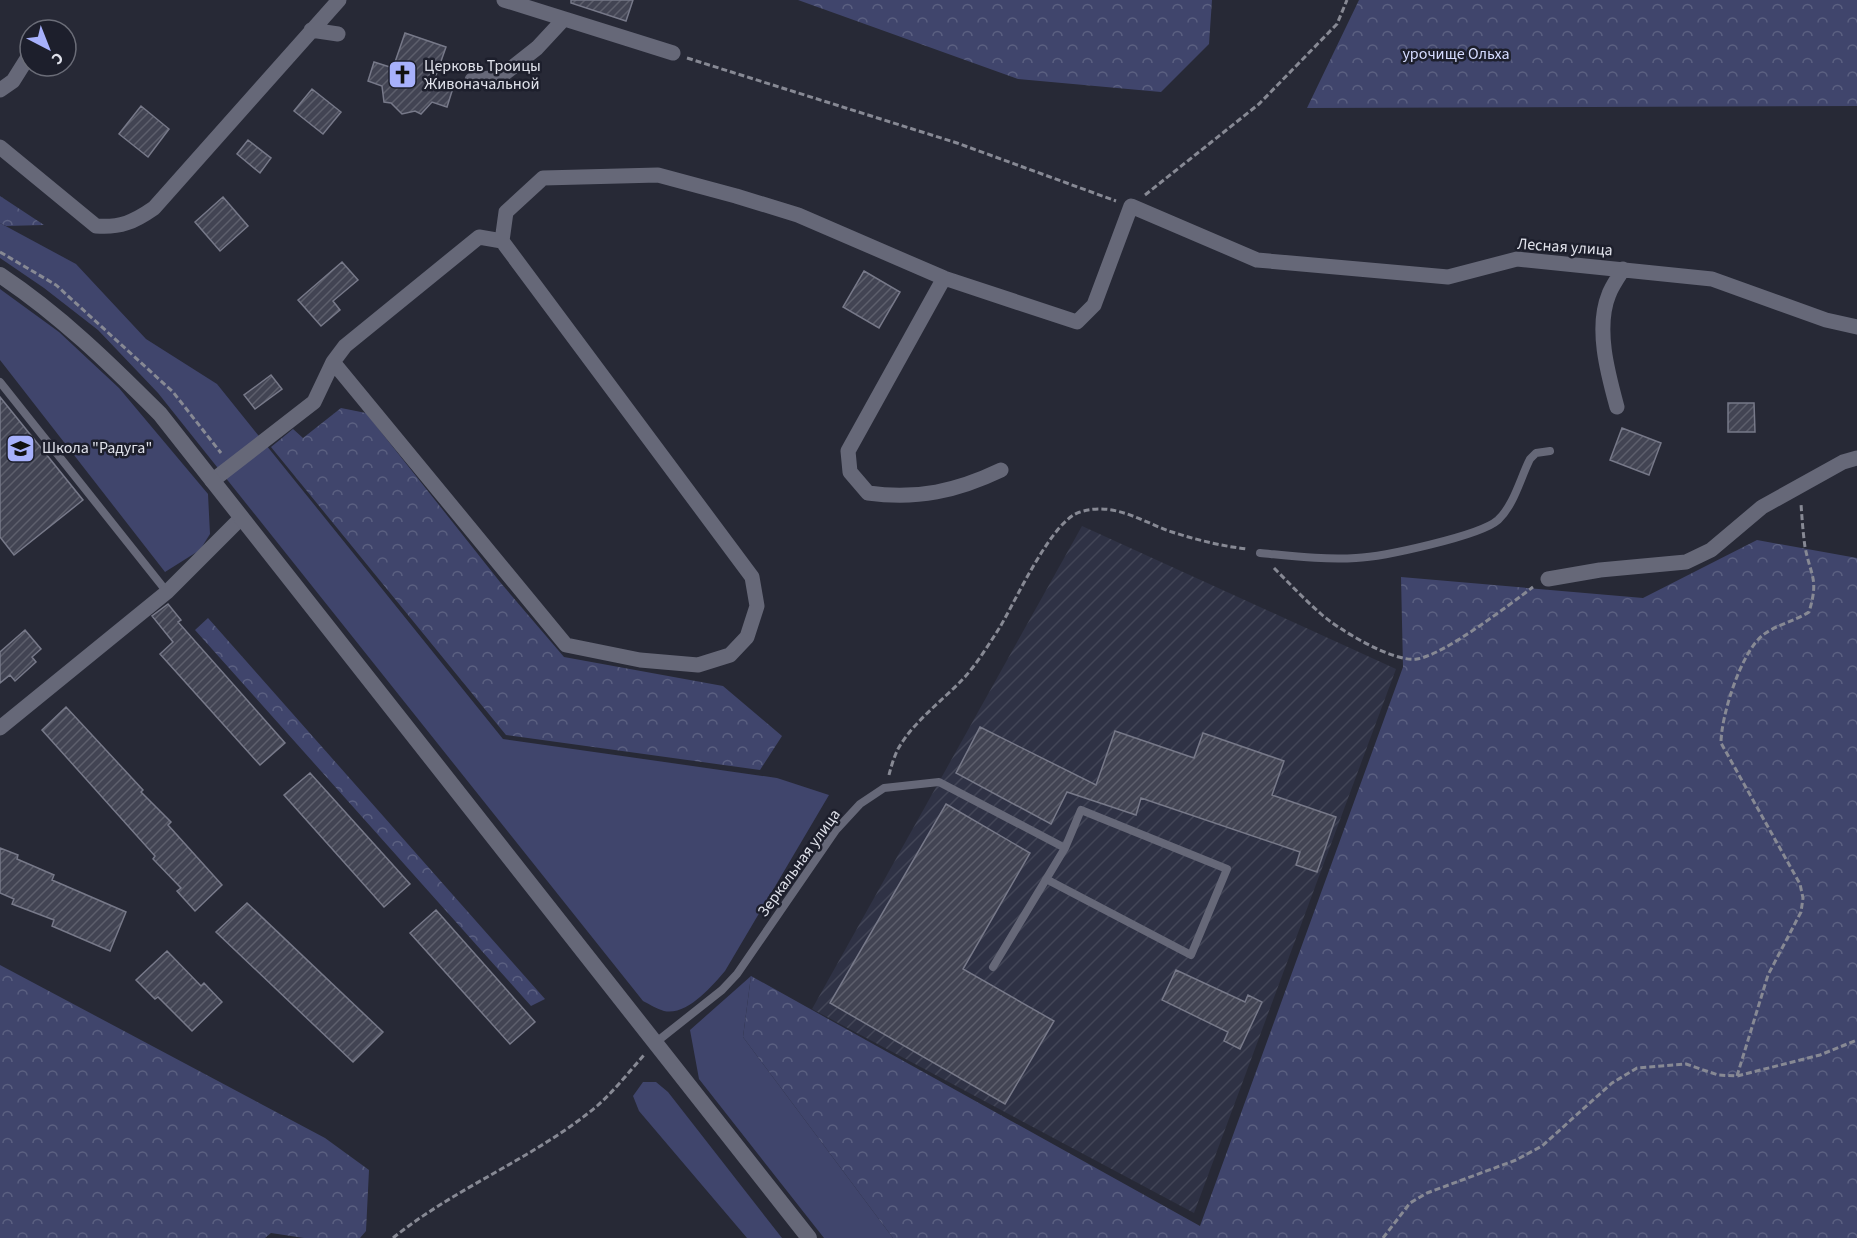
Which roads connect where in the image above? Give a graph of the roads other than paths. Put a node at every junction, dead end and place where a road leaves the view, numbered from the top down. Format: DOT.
graph roads {
  1 [pos="339,0"];
  2 [pos="504,0"];
  3 [pos="563,20"];
  4 [pos="311,30"];
  5 [pos="338,34"];
  6 [pos="673,53"];
  7 [pos="18,73"];
  8 [pos="472,80"];
  9 [pos="0,90"];
  10 [pos="0,147"];
  11 [pos="502,241"];
  12 [pos="1623,269"];
  13 [pos="0,275"];
  14 [pos="944,278"];
  15 [pos="1857,327"];
  16 [pos="333,362"];
  17 [pos="0,382"];
  18 [pos="1617,407"];
  19 [pos="1550,451"];
  20 [pos="1857,458"];
  21 [pos="1001,470"];
  22 [pos="212,481"];
  23 [pos="241,518"];
  24 [pos="1260,554"];
  25 [pos="1548,579"];
  26 [pos="167,592"];
  27 [pos="0,728"];
  28 [pos="1065,848"];
  29 [pos="1046,879"];
  30 [pos="993,967"];
  31 [pos="655,1043"];
  32 [pos="809,1238"];
  1 -- 4 [label="street"];
  2 -- 3 [label="street"];
  3 -- 6 [label="street"];
  3 -- 8 [label="street"];
  4 -- 5 [label="street"];
  4 -- 10 [label="street"];
  7 -- 9 [label="street"];
  11 -- 14 [label="street"];
  11 -- 16 [label="street"];
  11 -- 16 [label="street"];
  12 -- 14 [label="street, Лесная улица"];
  12 -- 15 [label="street, Лесная улица"];
  12 -- 18 [label="street"];
  13 -- 22 [label="street"];
  14 -- 21 [label="street"];
  16 -- 22 [label="street"];
  17 -- 26 [label="lane"];
  19 -- 24 [label="lane"];
  20 -- 25 [label="street"];
  22 -- 23 [label="street"];
  23 -- 26 [label="street"];
  23 -- 31 [label="street"];
  26 -- 27 [label="street"];
  28 -- 29 [label="lane"];
  28 -- 29 [label="lane"];
  28 -- 31 [label="lane, Зеркальная улица"];
  29 -- 30 [label="lane"];
  31 -- 32 [label="street"];
}
